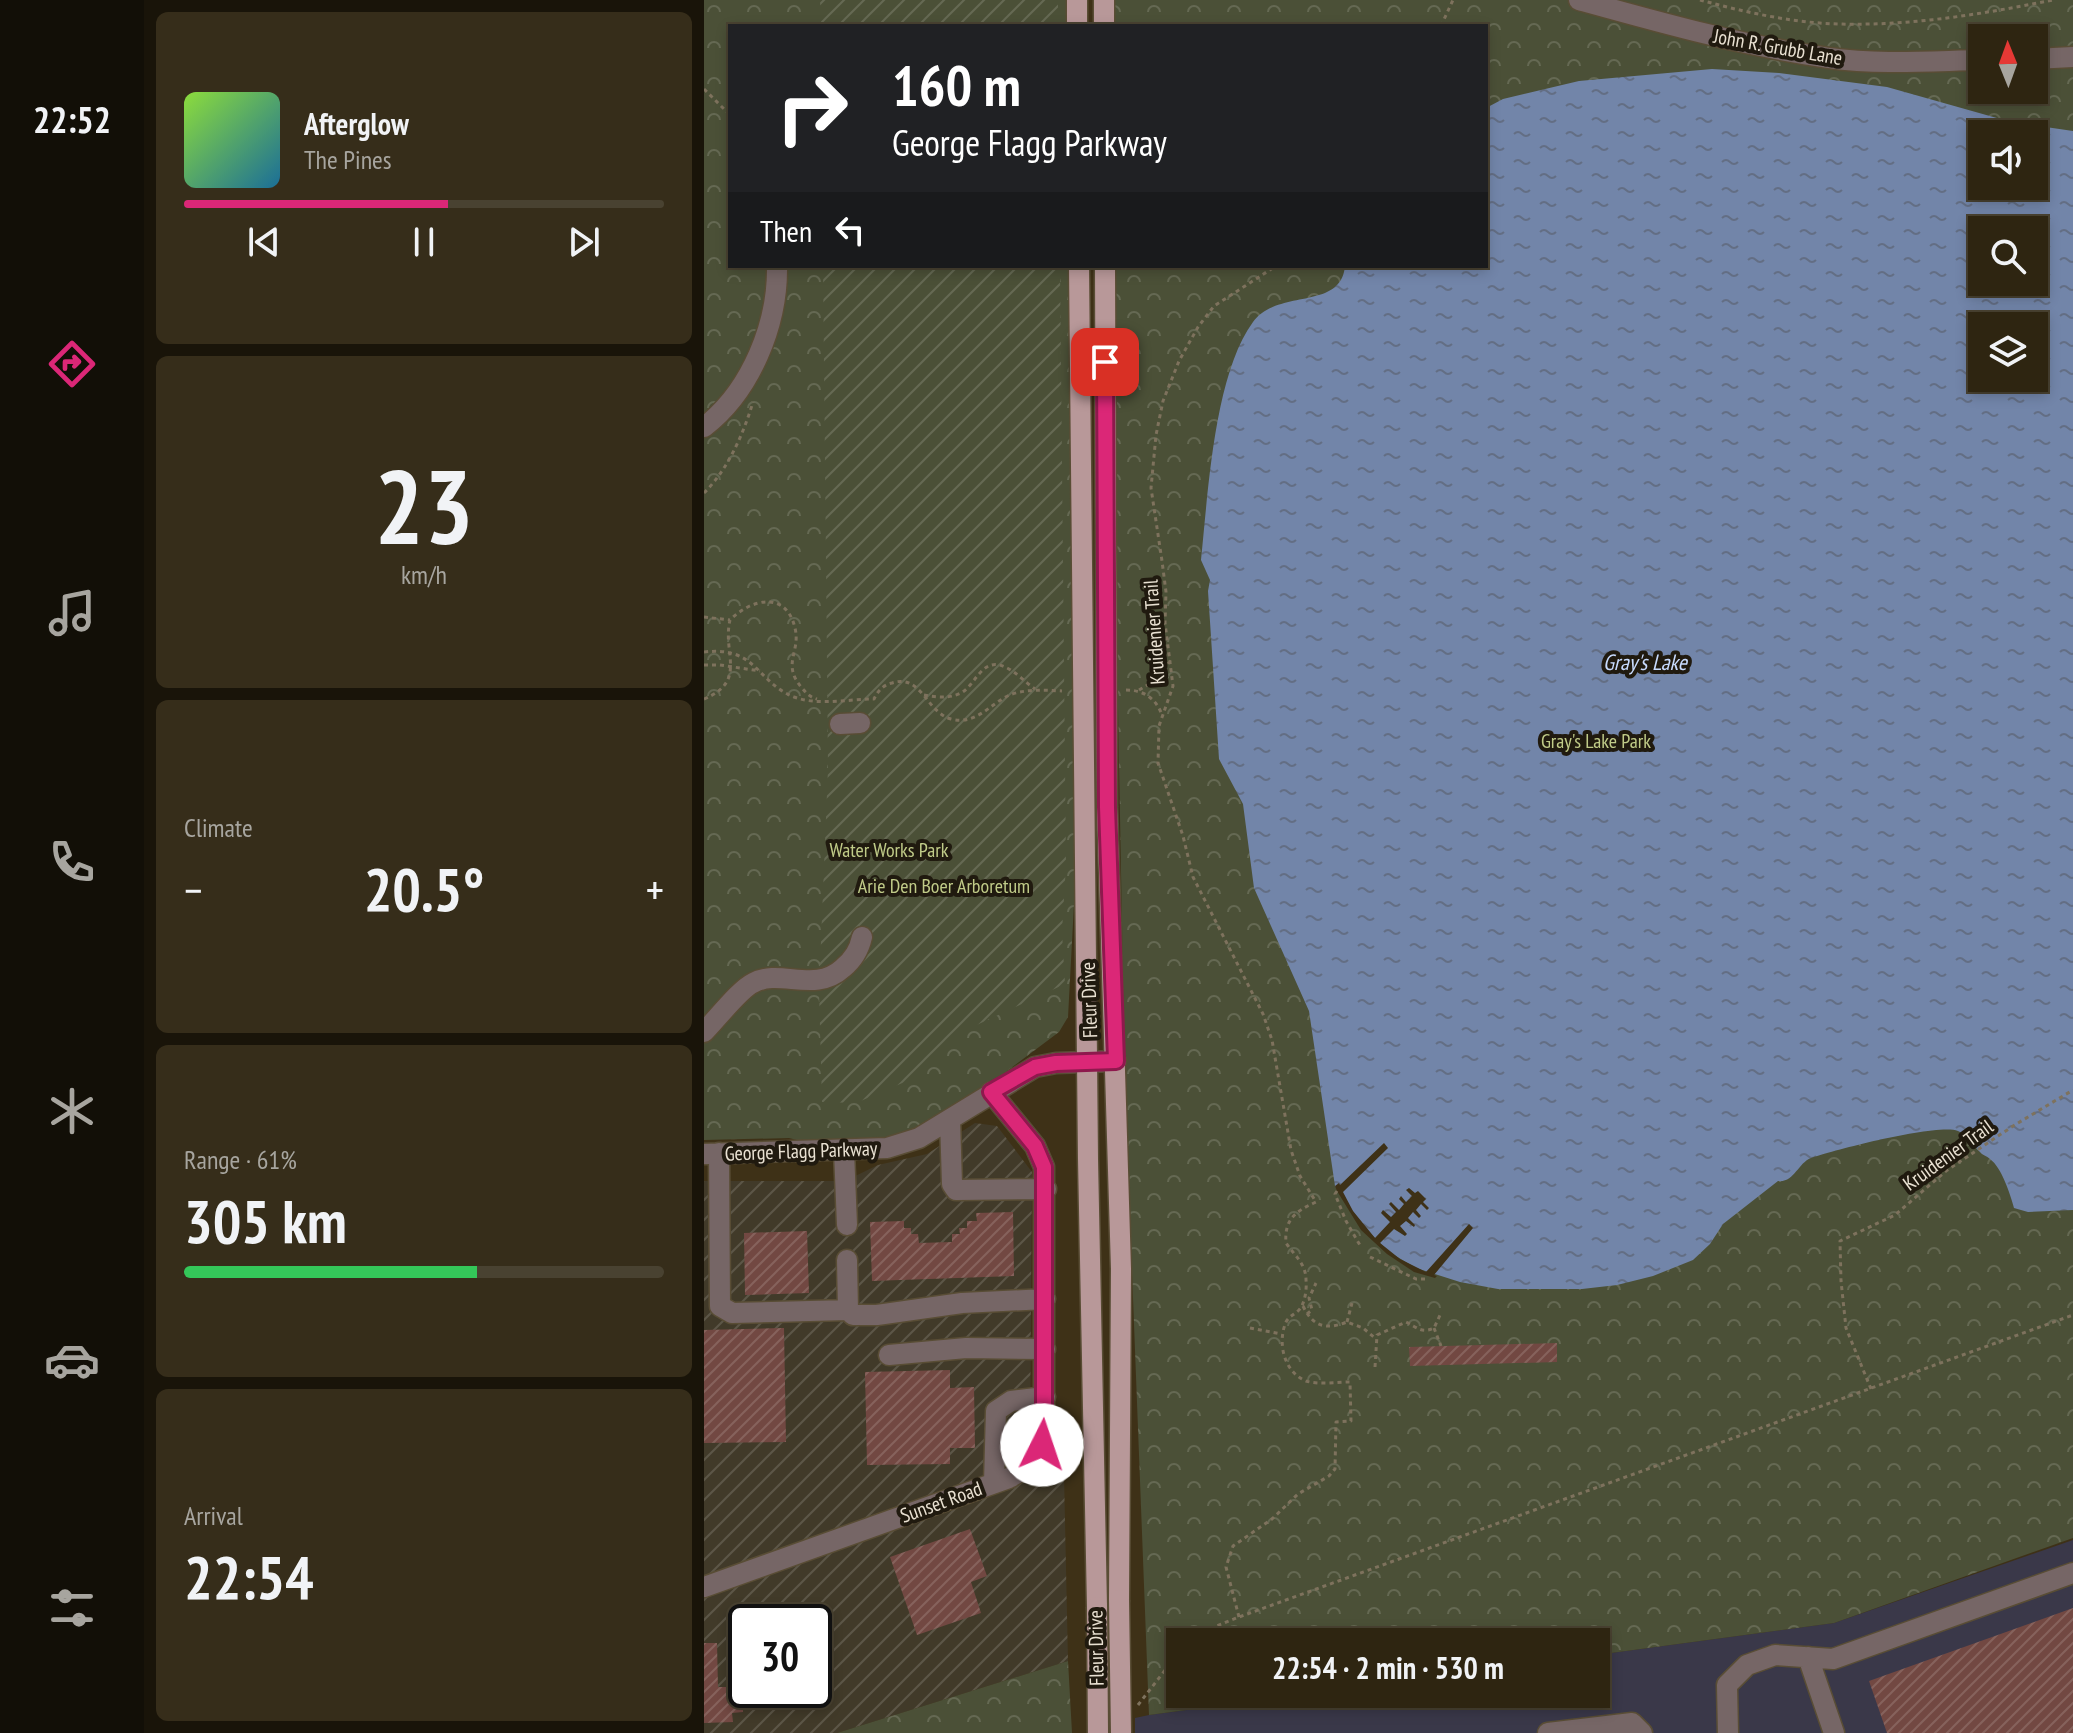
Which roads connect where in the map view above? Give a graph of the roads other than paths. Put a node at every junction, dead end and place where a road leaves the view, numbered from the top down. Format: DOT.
graph roads {
  1 [pos="1077,0"];
  2 [pos="1104,0"];
  3 [pos="1579,0"];
  4 [pos="1077,24"];
  5 [pos="1104,24"];
  6 [pos="2073,57"];
  7 [pos="2048,58"];
  8 [pos="1968,60"];
  9 [pos="777,268"];
  10 [pos="1079,268"];
  11 [pos="1105,268"];
  12 [pos="704,427"];
  13 [pos="862,937"];
  14 [pos="704,1032"];
  15 [pos="1116,1061"];
  16 [pos="1087,1063"];
  17 [pos="991,1092"];
  18 [pos="950,1119"];
  19 [pos="844,1151"];
  20 [pos="712,1154"];
  21 [pos="1046,1189"];
  22 [pos="847,1225"];
  23 [pos="847,1260"];
  24 [pos="1045,1299"];
  25 [pos="848,1310"];
  26 [pos="1045,1349"];
  27 [pos="889,1355"];
  28 [pos="1045,1397"];
  29 [pos="994,1483"];
  30 [pos="2073,1573"];
  31 [pos="704,1587"];
  32 [pos="1808,1657"];
  33 [pos="1098,1733"];
  34 [pos="1121,1733"];
  35 [pos="1548,1733"];
  36 [pos="1642,1733"];
  37 [pos="1728,1733"];
  38 [pos="1834,1733"];
  1 -- 4 [label="main road"];
  2 -- 5 [label="main road"];
  3 -- 8 [label="street, John R. Grubb Lane"];
  6 -- 7 [label="street"];
  9 -- 12 [label="street"];
  10 -- 16 [label="main road, Fleur Drive"];
  11 -- 15 [label="main road, Fleur Drive"];
  13 -- 14 [label="street"];
  15 -- 16 [label="street, George Flagg Parkway"];
  15 -- 34 [label="main road, Fleur Drive, bridge"];
  16 -- 17 [label="street, George Flagg Parkway"];
  16 -- 33 [label="main road, Fleur Drive, bridge"];
  17 -- 18 [label="street, George Flagg Parkway"];
  17 -- 21 [label="street, Sunset Road"];
  18 -- 19 [label="street, George Flagg Parkway"];
  18 -- 21 [label="street"];
  19 -- 20 [label="street, George Flagg Parkway"];
  19 -- 22 [label="street"];
  20 -- 25 [label="street"];
  21 -- 24 [label="street, Sunset Road"];
  23 -- 25 [label="street"];
  24 -- 25 [label="street"];
  24 -- 26 [label="street, Sunset Road"];
  26 -- 27 [label="street"];
  26 -- 28 [label="street, Sunset Road"];
  28 -- 29 [label="street, Sunset Road"];
  28 -- 29 [label="street"];
  29 -- 31 [label="street, Sunset Road"];
  30 -- 32 [label="street"];
  32 -- 37 [label="street"];
  32 -- 38 [label="street"];
  35 -- 36 [label="street"];
}
